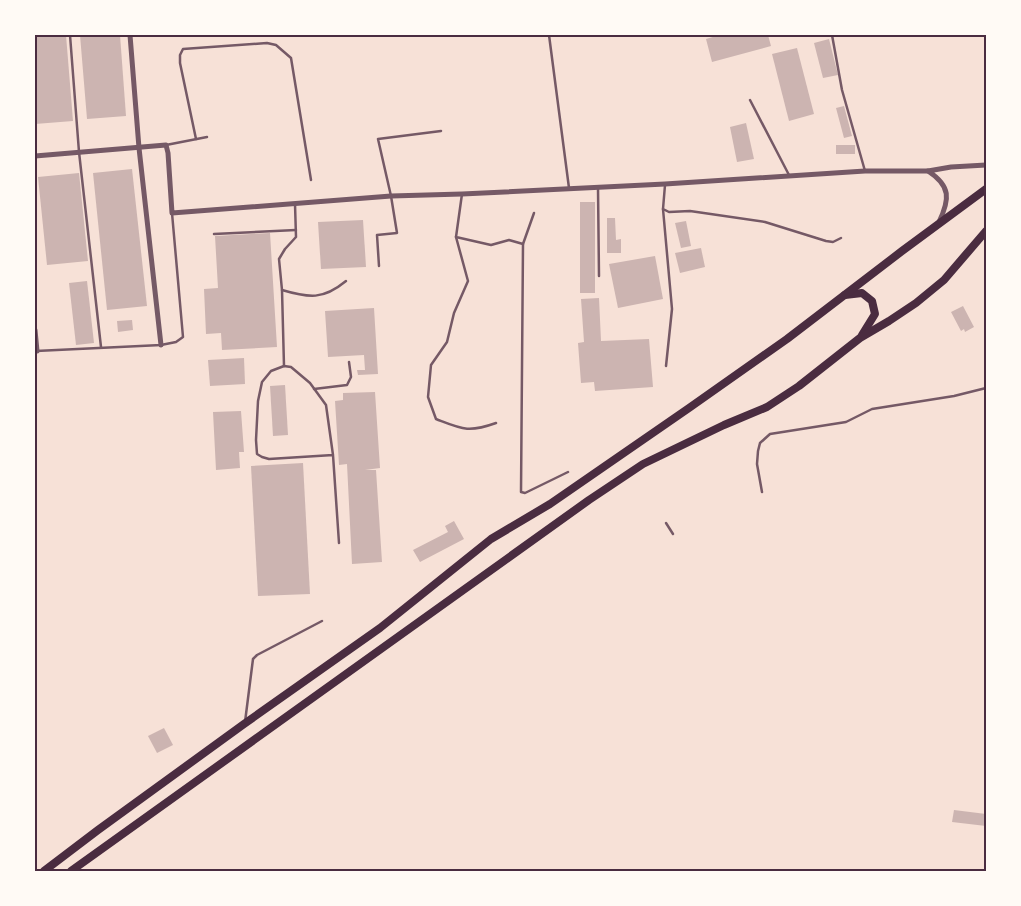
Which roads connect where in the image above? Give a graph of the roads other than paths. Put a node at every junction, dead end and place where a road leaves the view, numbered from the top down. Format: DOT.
graph roads {
  1 [pos="70,35"];
  2 [pos="130,35"];
  3 [pos="549,35"];
  4 [pos="832,35"];
  5 [pos="750,100"];
  6 [pos="440,131"];
  7 [pos="207,137"];
  8 [pos="196,139"];
  9 [pos="166,146"];
  10 [pos="140,148"];
  11 [pos="79,152"];
  12 [pos="35,156"];
  13 [pos="986,165"];
  14 [pos="865,171"];
  15 [pos="928,171"];
  16 [pos="790,176"];
  17 [pos="312,180"];
  18 [pos="665,184"];
  19 [pos="598,187"];
  20 [pos="569,188"];
  21 [pos="986,189"];
  22 [pos="462,194"];
  23 [pos="391,196"];
  24 [pos="295,203"];
  25 [pos="663,209"];
  26 [pos="172,213"];
  27 [pos="534,213"];
  28 [pos="938,224"];
  29 [pos="296,230"];
  30 [pos="986,231"];
  31 [pos="214,234"];
  32 [pos="456,237"];
  33 [pos="842,238"];
  34 [pos="523,244"];
  35 [pos="378,266"];
  36 [pos="599,276"];
  37 [pos="346,281"];
  38 [pos="282,290"];
  39 [pos="845,295"];
  40 [pos="35,330"];
  41 [pos="860,338"];
  42 [pos="161,345"];
  43 [pos="101,347"];
  44 [pos="36,351"];
  45 [pos="349,362"];
  46 [pos="284,366"];
  47 [pos="666,366"];
  48 [pos="986,388"];
  49 [pos="314,389"];
  50 [pos="496,423"];
  51 [pos="332,455"];
  52 [pos="568,472"];
  53 [pos="762,492"];
  54 [pos="666,523"];
  55 [pos="673,534"];
  56 [pos="339,543"];
  57 [pos="322,621"];
  58 [pos="244,724"];
  59 [pos="44,871"];
  60 [pos="71,871"];
  1 -- 11 [label="lane"];
  2 -- 10 [label="street"];
  3 -- 20 [label="lane"];
  4 -- 14 [label="lane"];
  5 -- 16 [label="lane"];
  6 -- 23 [label="lane"];
  7 -- 8 [label="lane"];
  8 -- 9 [label="lane"];
  8 -- 17 [label="lane"];
  9 -- 10 [label="street"];
  9 -- 26 [label="street"];
  10 -- 11 [label="street"];
  10 -- 42 [label="street"];
  11 -- 12 [label="street"];
  11 -- 43 [label="lane"];
  13 -- 15 [label="street"];
  14 -- 15 [label="street"];
  14 -- 16 [label="street"];
  15 -- 28 [label="street"];
  16 -- 18 [label="street"];
  18 -- 19 [label="street"];
  18 -- 25 [label="lane"];
  19 -- 20 [label="street"];
  19 -- 36 [label="lane"];
  20 -- 22 [label="street"];
  21 -- 28 [label="main road"];
  22 -- 23 [label="street"];
  22 -- 32 [label="lane"];
  23 -- 24 [label="street"];
  23 -- 35 [label="lane"];
  24 -- 26 [label="street"];
  24 -- 29 [label="lane"];
  25 -- 33 [label="lane"];
  25 -- 47 [label="lane"];
  26 -- 42 [label="lane"];
  27 -- 34 [label="lane"];
  28 -- 39 [label="main road"];
  29 -- 31 [label="lane"];
  29 -- 38 [label="lane"];
  30 -- 41 [label="main road"];
  32 -- 34 [label="lane"];
  32 -- 50 [label="lane"];
  34 -- 52 [label="lane"];
  37 -- 38 [label="lane"];
  38 -- 46 [label="lane"];
  39 -- 41 [label="main road"];
  39 -- 58 [label="main road"];
  40 -- 44 [label="street"];
  41 -- 60 [label="main road"];
  42 -- 43 [label="lane"];
  43 -- 44 [label="lane"];
  45 -- 49 [label="lane"];
  46 -- 49 [label="lane"];
  46 -- 51 [label="lane"];
  48 -- 53 [label="lane"];
  49 -- 51 [label="lane"];
  51 -- 56 [label="lane"];
  54 -- 55 [label="lane"];
  57 -- 58 [label="lane"];
  58 -- 59 [label="main road"];
}
